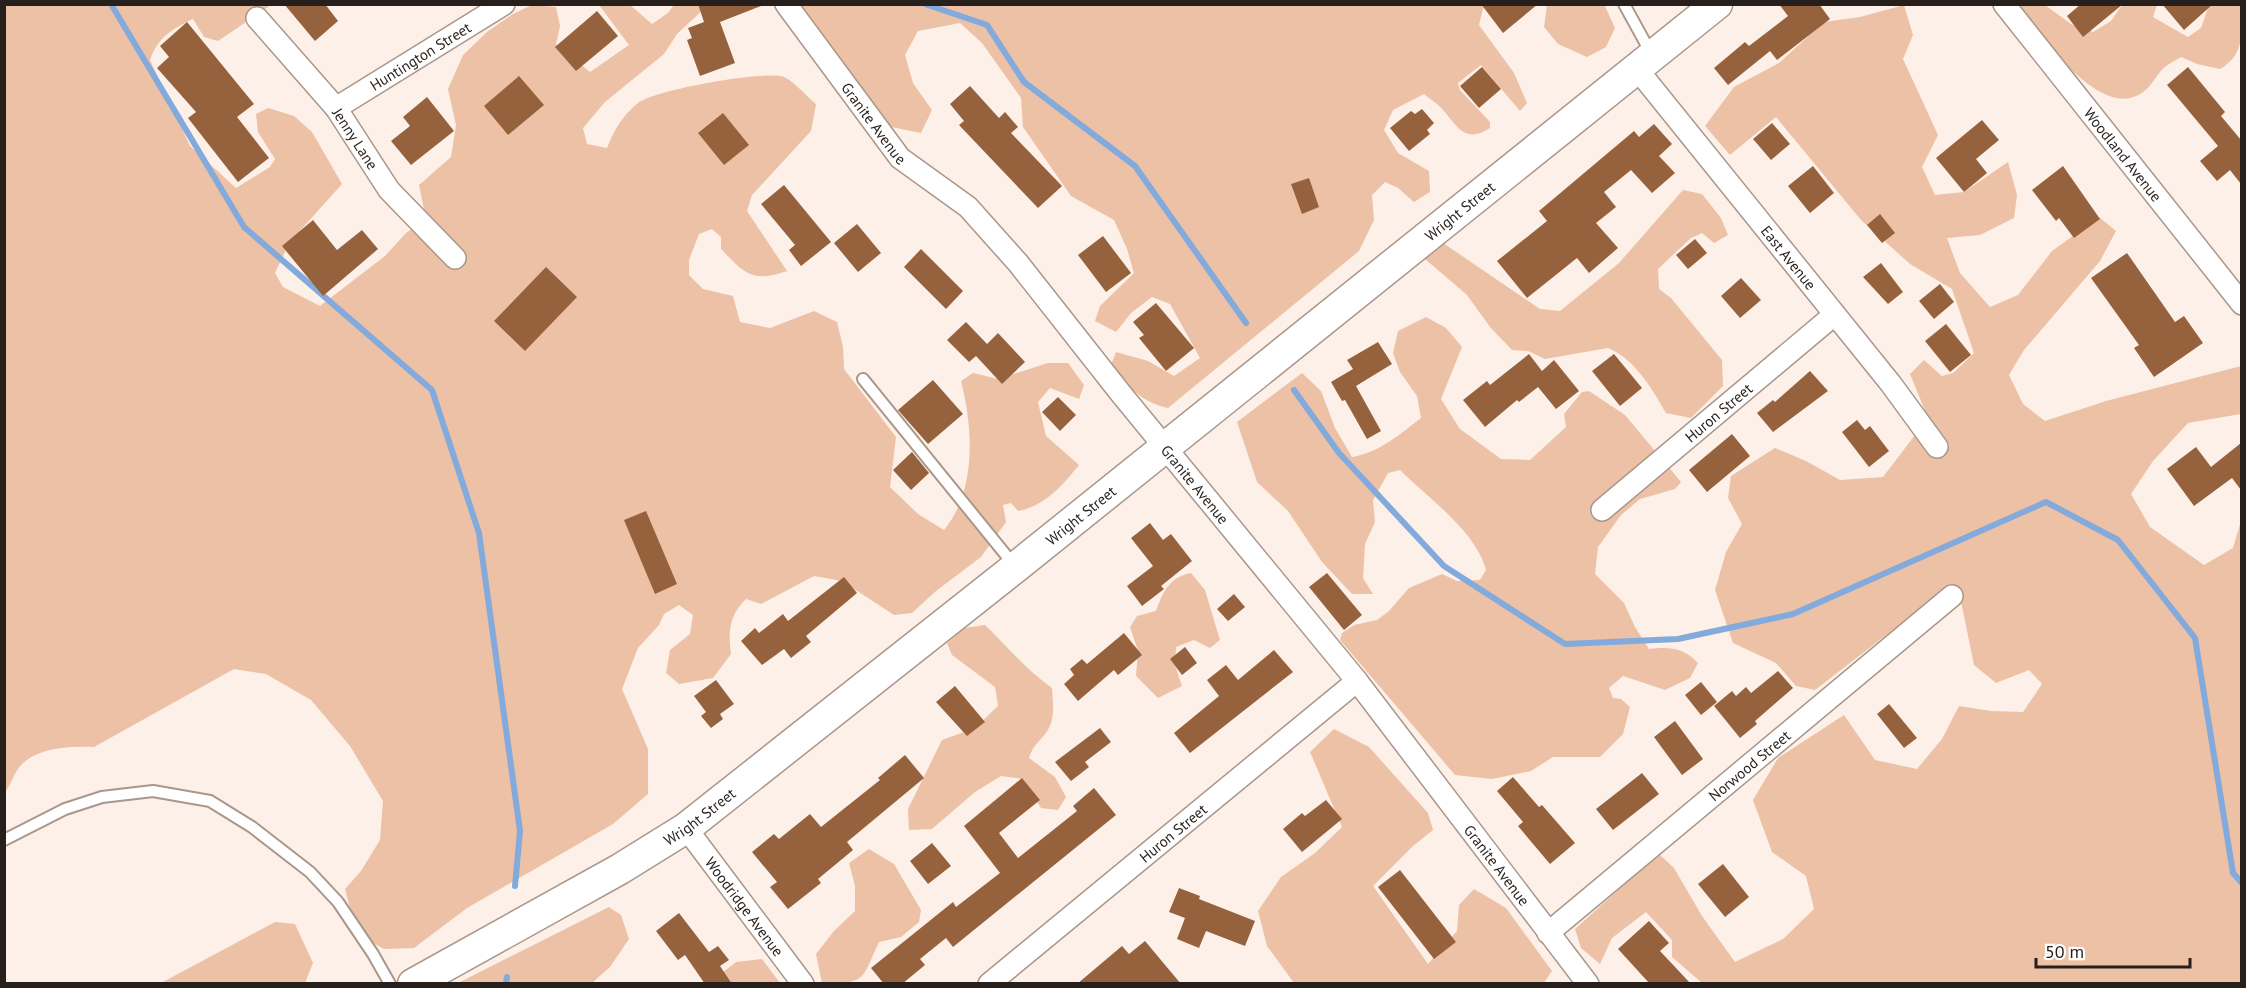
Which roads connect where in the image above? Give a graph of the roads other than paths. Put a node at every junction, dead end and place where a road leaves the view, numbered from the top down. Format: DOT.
graph roads {
  1 [pos="504,4"];
  2 [pos="786,4"];
  3 [pos="1624,4"];
  4 [pos="1717,4"];
  5 [pos="2004,4"];
  6 [pos="257,18"];
  7 [pos="1645,62"];
  8 [pos="336,108"];
  9 [pos="455,258"];
  10 [pos="2241,304"];
  11 [pos="1834,315"];
  12 [pos="863,379"];
  13 [pos="1166,447"];
  14 [pos="1937,447"];
  15 [pos="1602,510"];
  16 [pos="1016,567"];
  17 [pos="1952,596"];
  18 [pos="1358,681"];
  19 [pos="686,828"];
  20 [pos="4,840"];
  21 [pos="1548,933"];
  22 [pos="390,984"];
  23 [pos="413,984"];
  24 [pos="803,984"];
  25 [pos="989,984"];
  26 [pos="1588,984"];
  1 -- 8 [label="street, Huntington Street"];
  2 -- 13 [label="street, Granite Avenue"];
  3 -- 7 [label="lane"];
  4 -- 7 [label="main road, Wright Street"];
  5 -- 10 [label="street, Woodland Avenue"];
  6 -- 8 [label="street, Jenny Lane"];
  7 -- 11 [label="street, East Avenue"];
  7 -- 13 [label="main road, Wright Street"];
  8 -- 9 [label="street, Jenny Lane"];
  11 -- 14 [label="street, East Avenue"];
  11 -- 15 [label="street, Huron Street"];
  12 -- 16 [label="lane"];
  13 -- 16 [label="main road, Wright Street"];
  13 -- 18 [label="street, Granite Avenue"];
  16 -- 19 [label="main road, Wright Street"];
  17 -- 21 [label="street, Norwood Street"];
  18 -- 21 [label="street, Granite Avenue"];
  18 -- 25 [label="street, Huron Street"];
  19 -- 23 [label="main road, Wright Street"];
  19 -- 24 [label="street, Woodridge Avenue"];
  20 -- 22 [label="lane"];
  21 -- 26 [label="street, Granite Avenue"];
}
